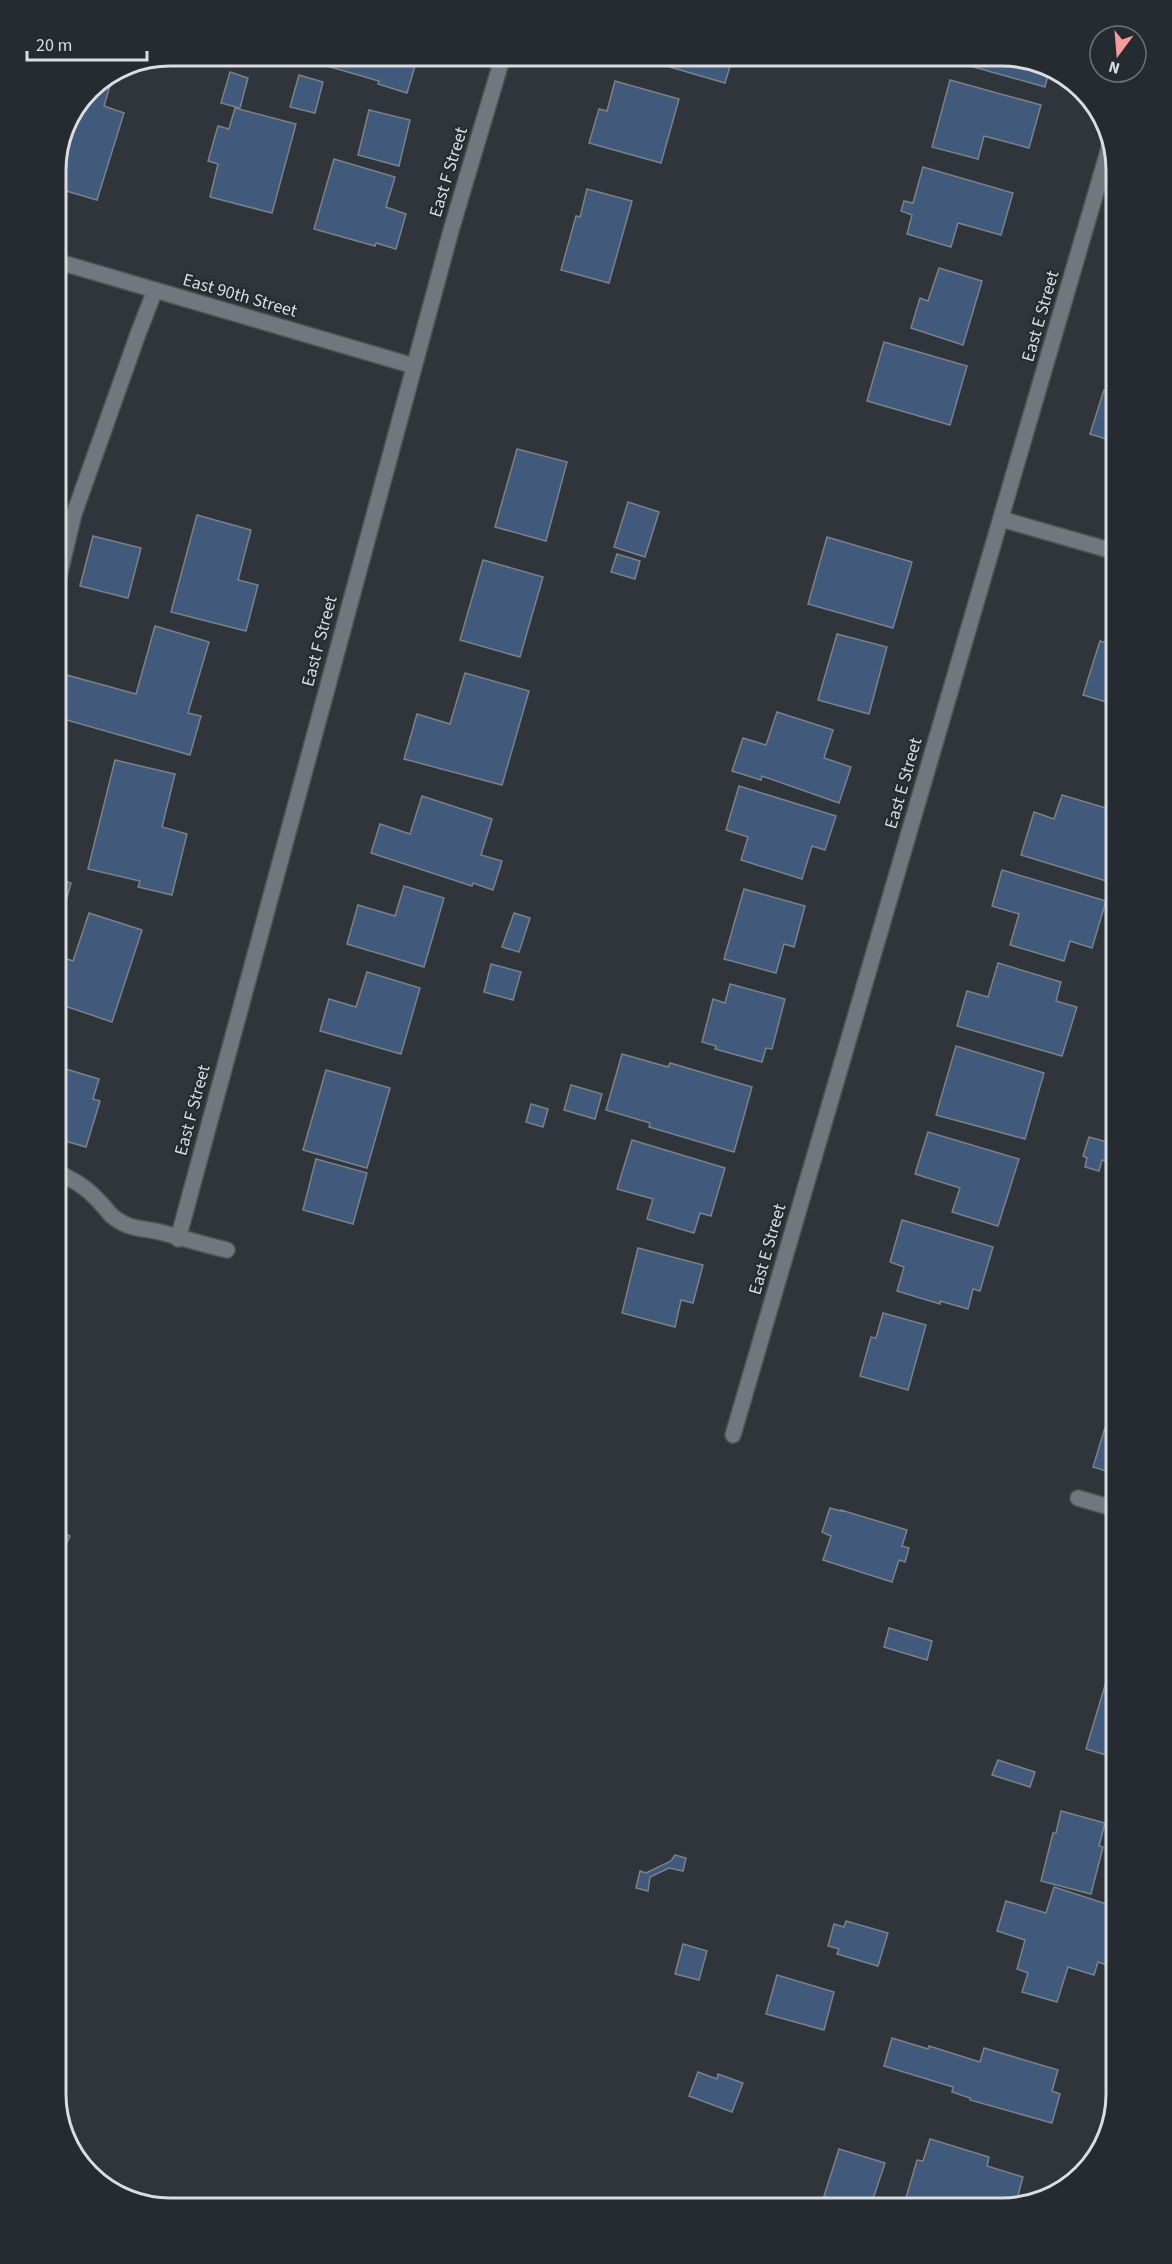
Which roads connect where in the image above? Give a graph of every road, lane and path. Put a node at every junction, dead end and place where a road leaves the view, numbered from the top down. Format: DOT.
graph roads {
  1 [pos="500,66"];
  2 [pos="1105,161"];
  3 [pos="66,264"];
  4 [pos="155,290"];
  5 [pos="414,366"];
  6 [pos="1001,519"];
  7 [pos="66,547"];
  8 [pos="1106,549"];
  9 [pos="66,1177"];
  10 [pos="178,1239"];
  11 [pos="227,1250"];
  12 [pos="733,1435"];
  13 [pos="1078,1498"];
  14 [pos="1106,1506"];
  1 -- 5 [label="street, East F Street"];
  2 -- 6 [label="street, East E Street"];
  3 -- 4 [label="street, East 90th Street"];
  4 -- 5 [label="street, East 90th Street"];
  4 -- 7 [label="street"];
  5 -- 10 [label="street, East F Street"];
  6 -- 8 [label="street"];
  6 -- 12 [label="street, East E Street"];
  9 -- 10 [label="street"];
  10 -- 11 [label="street"];
  13 -- 14 [label="street"];
}
